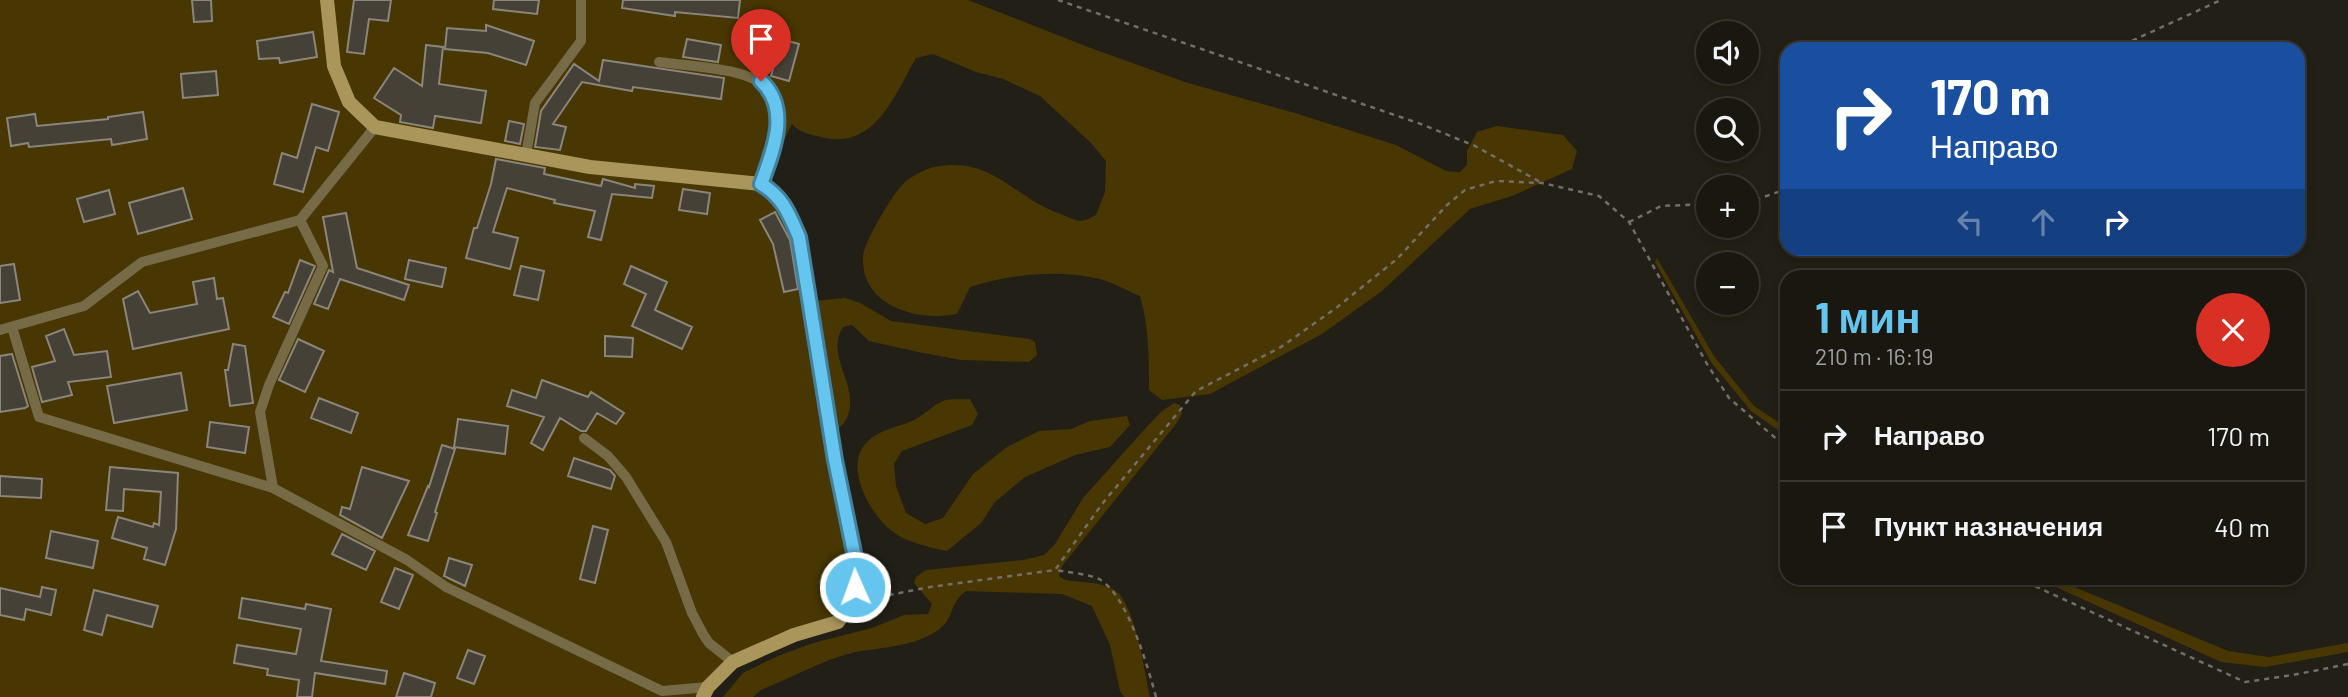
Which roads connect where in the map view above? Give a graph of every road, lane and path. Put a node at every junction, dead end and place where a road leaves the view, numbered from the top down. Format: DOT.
graph roads {
  1 [pos="327,0"];
  2 [pos="581,0"];
  3 [pos="1058,0"];
  4 [pos="2221,0"];
  5 [pos="2128,42"];
  6 [pos="659,62"];
  7 [pos="375,127"];
  8 [pos="526,155"];
  9 [pos="1542,183"];
  10 [pos="761,184"];
  11 [pos="1780,191"];
  12 [pos="1759,198"];
  13 [pos="1696,205"];
  14 [pos="300,220"];
  15 [pos="1629,222"];
  16 [pos="12,327"];
  17 [pos="0,330"];
  18 [pos="584,438"];
  19 [pos="1780,441"];
  20 [pos="272,488"];
  21 [pos="1055,570"];
  22 [pos="2032,585"];
  23 [pos="852,602"];
  24 [pos="733,662"];
  25 [pos="2348,664"];
  26 [pos="662,691"];
  27 [pos="705,692"];
  28 [pos="652,697"];
  29 [pos="1156,697"];
  1 -- 7 [label="street"];
  2 -- 8 [label="lane"];
  3 -- 9 [label="path"];
  4 -- 5 [label="path"];
  6 -- 10 [label="lane"];
  7 -- 8 [label="street"];
  7 -- 14 [label="lane"];
  8 -- 10 [label="street"];
  9 -- 15 [label="path"];
  9 -- 21 [label="path"];
  10 -- 23 [label="street"];
  11 -- 12 [label="path"];
  13 -- 15 [label="path"];
  14 -- 16 [label="lane"];
  14 -- 20 [label="lane"];
  15 -- 19 [label="path"];
  16 -- 17 [label="lane"];
  16 -- 20 [label="lane"];
  18 -- 24 [label="lane"];
  20 -- 26 [label="lane"];
  21 -- 23 [label="path"];
  21 -- 29 [label="path"];
  22 -- 25 [label="path"];
  23 -- 24 [label="street"];
  24 -- 27 [label="street"];
  26 -- 27 [label="lane"];
  26 -- 28 [label="lane"];
}
